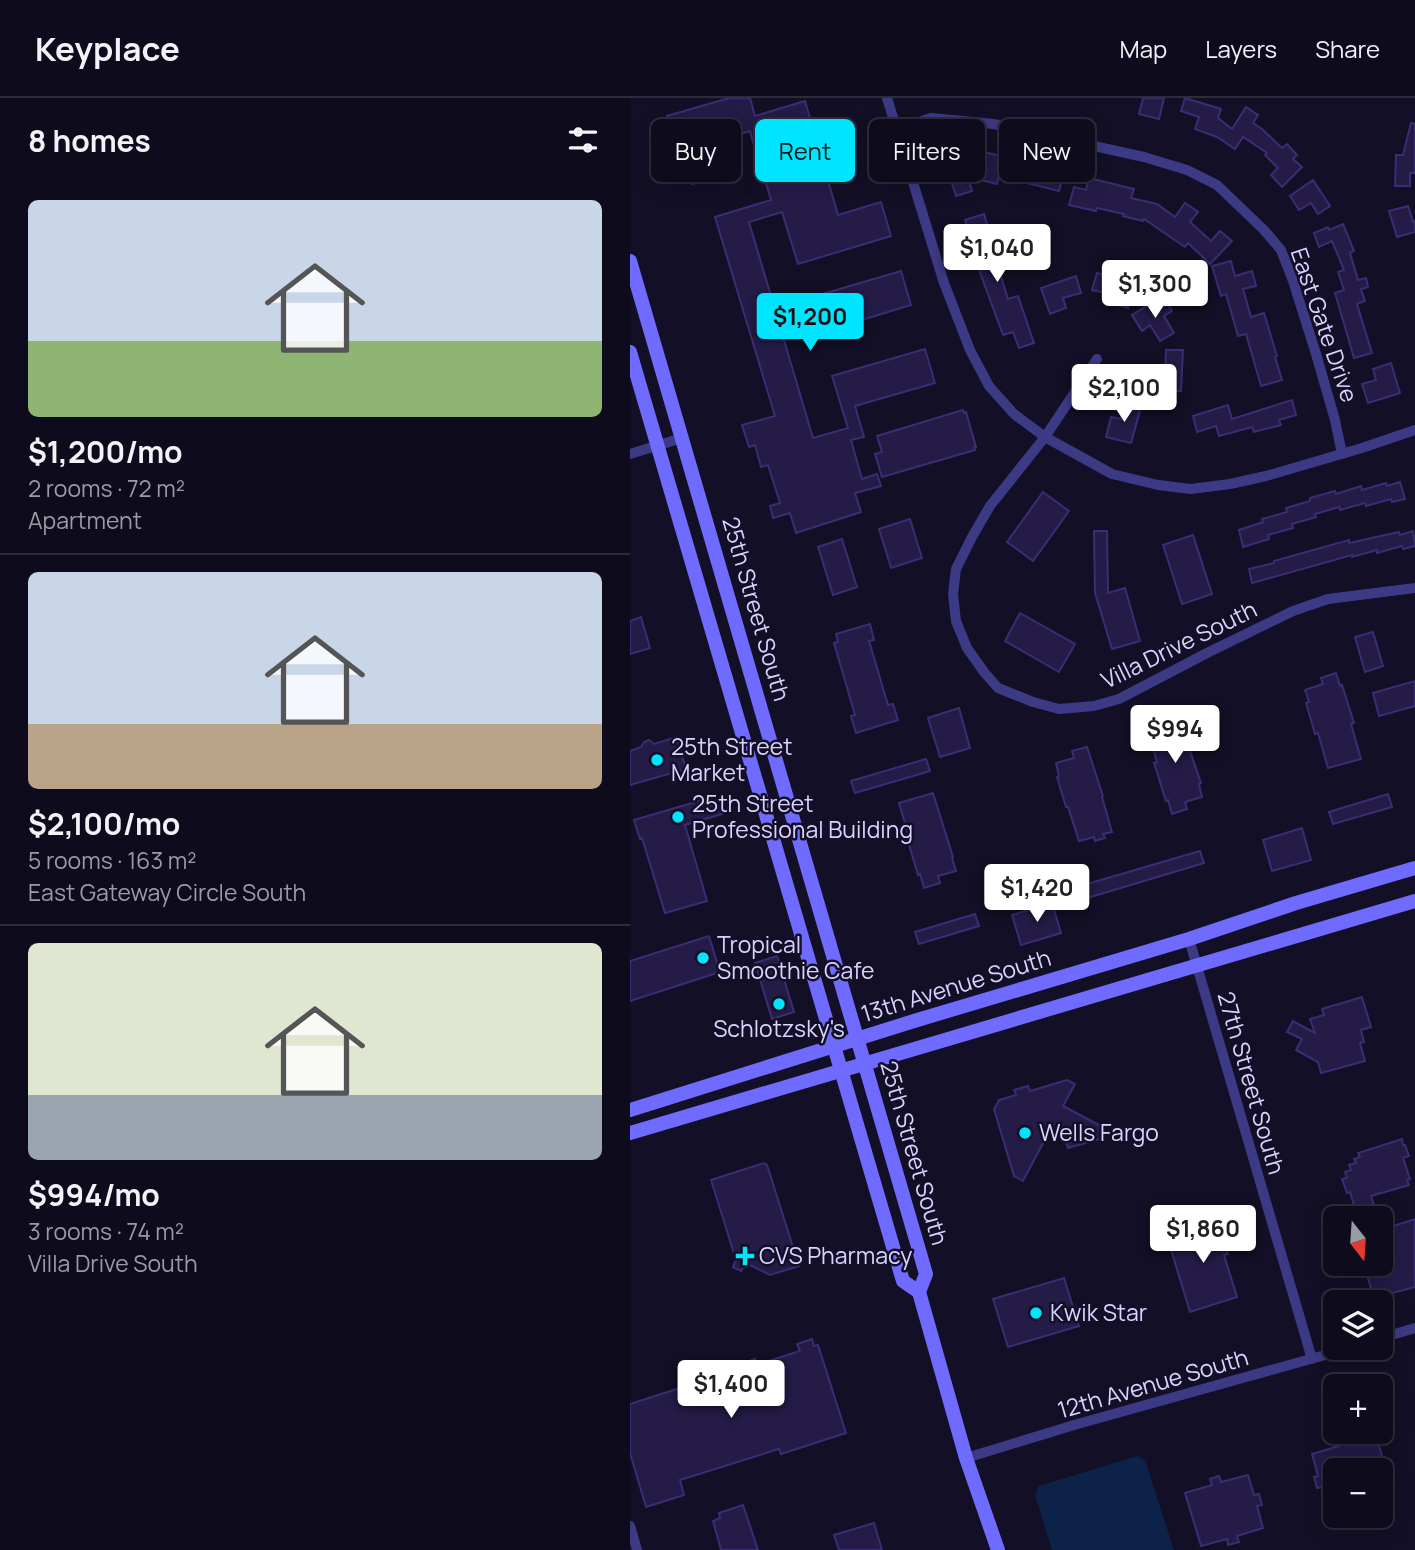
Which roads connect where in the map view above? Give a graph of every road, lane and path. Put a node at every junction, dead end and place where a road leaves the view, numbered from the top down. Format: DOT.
graph roads {
  1 [pos="887,98"];
  2 [pos="893,119"];
  3 [pos="985,123"];
  4 [pos="912,182"];
  5 [pos="630,261"];
  6 [pos="630,352"];
  7 [pos="1097,359"];
  8 [pos="1415,430"];
  9 [pos="1045,437"];
  10 [pos="682,439"];
  11 [pos="657,446"];
  12 [pos="630,454"];
  13 [pos="1342,454"];
  14 [pos="1415,588"];
  15 [pos="1415,868"];
  16 [pos="1415,901"];
  17 [pos="1189,939"];
  18 [pos="1196,965"];
  19 [pos="858,1039"];
  20 [pos="835,1046"];
  21 [pos="865,1063"];
  22 [pos="841,1071"];
  23 [pos="630,1110"];
  24 [pos="630,1133"];
  25 [pos="919,1292"];
  26 [pos="1415,1328"];
  27 [pos="1393,1334"];
  28 [pos="1323,1356"];
  29 [pos="1312,1359"];
  30 [pos="966,1458"];
  31 [pos="630,1526"];
  32 [pos="637,1550"];
  33 [pos="998,1550"];
  1 -- 2 [label="street"];
  3 -- 13 [label="street, East Gate Drive"];
  4 -- 9 [label="street"];
  5 -- 10 [label="main road, 25th Street South"];
  6 -- 11 [label="main road, 25th Street South"];
  7 -- 9 [label="street, Villa Drive South"];
  8 -- 13 [label="street"];
  9 -- 13 [label="street"];
  9 -- 14 [label="street, Villa Drive South"];
  10 -- 11 [label="street"];
  10 -- 19 [label="main road, 25th Street South"];
  11 -- 12 [label="street"];
  11 -- 20 [label="main road, 25th Street South"];
  15 -- 17 [label="main road, 13th Avenue South"];
  16 -- 18 [label="main road, 13th Avenue South"];
  17 -- 18 [label="street, 27th Street South"];
  17 -- 19 [label="main road, 13th Avenue South"];
  18 -- 21 [label="main road, 13th Avenue South"];
  18 -- 29 [label="street, 27th Street South"];
  19 -- 20 [label="main road, 13th Avenue South"];
  19 -- 21 [label="main road, 25th Street South"];
  20 -- 22 [label="main road, 25th Street South"];
  20 -- 23 [label="main road, 13th Avenue South"];
  21 -- 22 [label="main road, 13th Avenue South"];
  21 -- 25 [label="main road, 25th Street South"];
  22 -- 24 [label="main road, 13th Avenue South"];
  22 -- 25 [label="main road, 25th Street South"];
  25 -- 30 [label="main road, 25th Street South"];
  26 -- 27 [label="street"];
  28 -- 29 [label="street, 12th Avenue South"];
  29 -- 30 [label="street, 12th Avenue South"];
  30 -- 33 [label="main road, 25th Street South"];
  31 -- 32 [label="street"];
}
